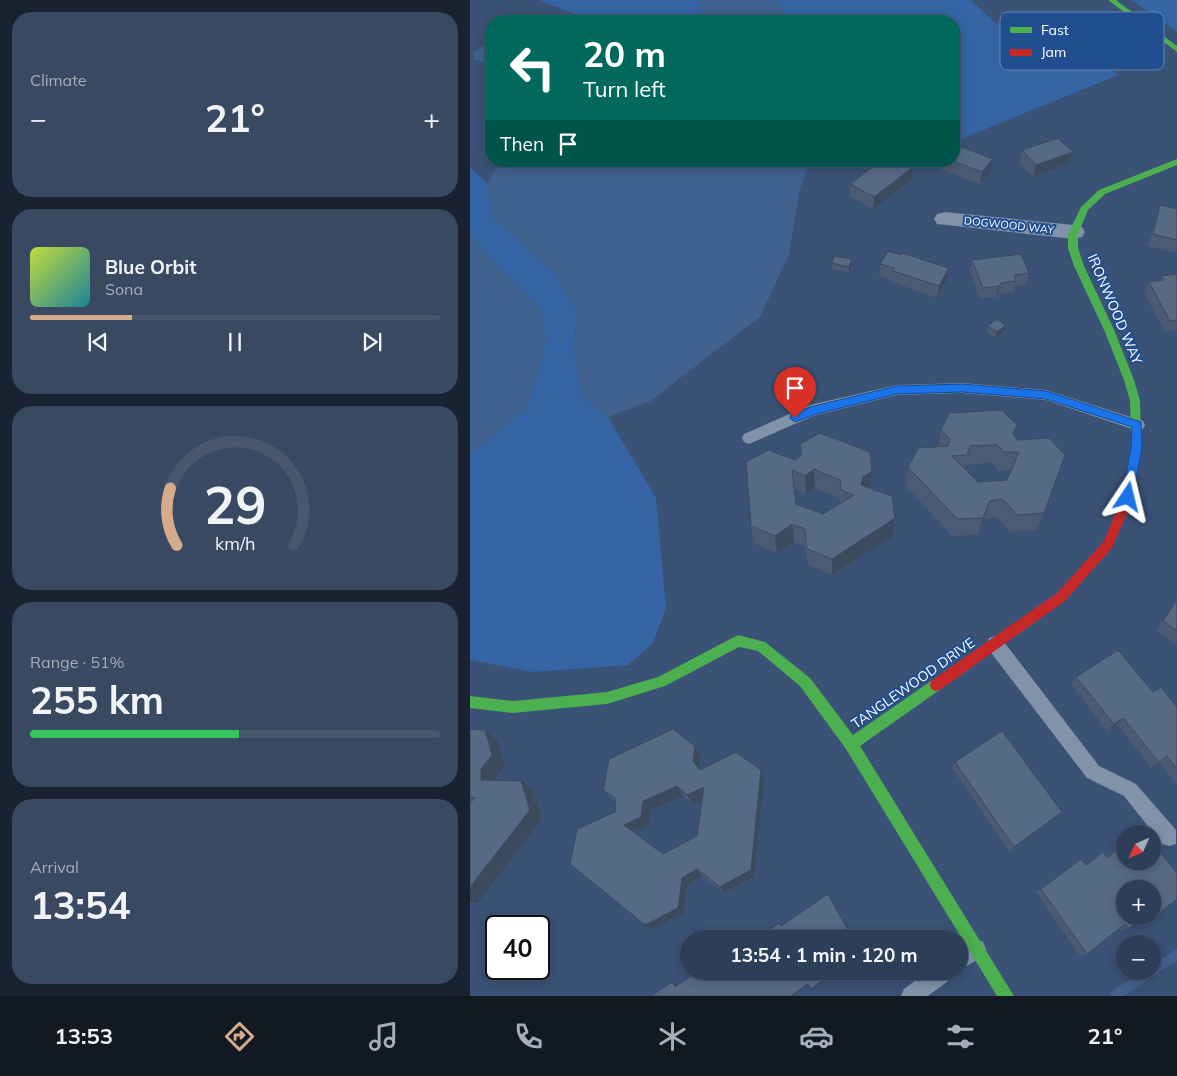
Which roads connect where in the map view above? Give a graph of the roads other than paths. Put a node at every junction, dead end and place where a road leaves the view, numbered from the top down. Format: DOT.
graph roads {
  1 [pos="1112,0"];
  2 [pos="1128,12"];
  3 [pos="1164,40"];
  4 [pos="1177,50"];
  5 [pos="1177,162"];
  6 [pos="945,219"];
  7 [pos="1074,232"];
  8 [pos="1138,425"];
  9 [pos="749,438"];
  10 [pos="1128,497"];
  11 [pos="995,644"];
  12 [pos="470,702"];
  13 [pos="851,744"];
  14 [pos="1169,837"];
  15 [pos="976,949"];
  16 [pos="968,955"];
  17 [pos="933,980"];
  18 [pos="911,996"];
  19 [pos="1006,996"];
  1 -- 2 [label="street"];
  3 -- 4 [label="street"];
  5 -- 7 [label="street, IRONWOOD WAY"];
  6 -- 7 [label="street, DOGWOOD WAY"];
  7 -- 8 [label="street, IRONWOOD WAY"];
  8 -- 9 [label="lane"];
  8 -- 10 [label="street, IRONWOOD WAY"];
  10 -- 11 [label="street, TANGLEWOOD DRIVE"];
  11 -- 13 [label="street, TANGLEWOOD DRIVE"];
  11 -- 14 [label="lane"];
  12 -- 13 [label="street"];
  13 -- 15 [label="street, TANGLEWOOD DRIVE"];
  15 -- 16 [label="lane"];
  15 -- 19 [label="street, TANGLEWOOD DRIVE"];
  17 -- 18 [label="lane"];
}
